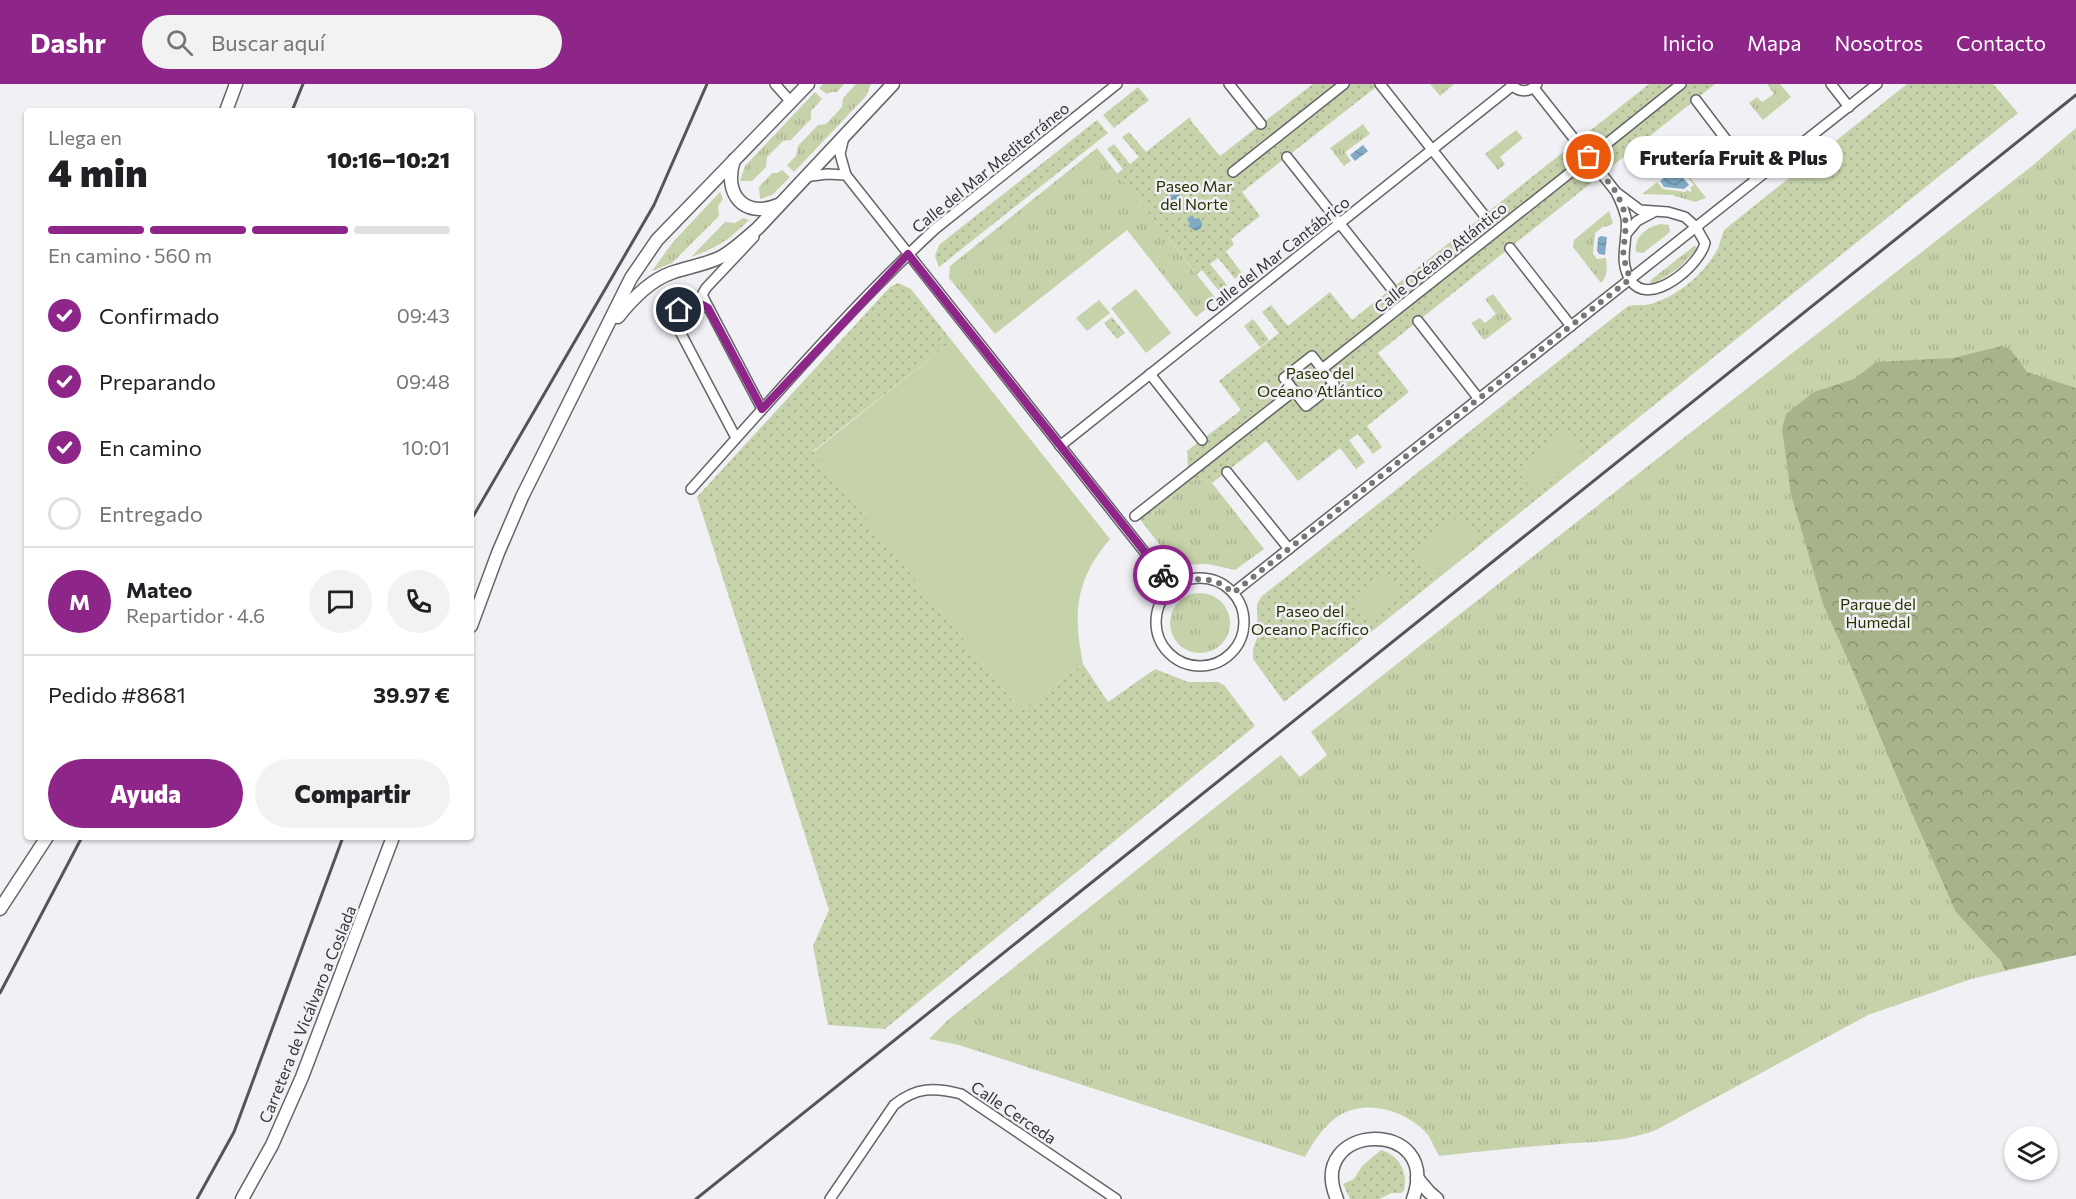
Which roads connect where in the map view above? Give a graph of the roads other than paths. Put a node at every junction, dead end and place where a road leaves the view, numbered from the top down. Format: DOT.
graph roads {
  1 [pos="236,84"];
  2 [pos="775,84"];
  3 [pos="808,84"];
  4 [pos="882,84"];
  5 [pos="892,84"];
  6 [pos="1117,84"];
  7 [pos="1229,84"];
  8 [pos="1344,84"];
  9 [pos="1380,84"];
  10 [pos="1681,84"];
  11 [pos="1831,84"];
  12 [pos="1877,84"];
  13 [pos="1512,85"];
  14 [pos="1535,86"];
  15 [pos="879,99"];
  16 [pos="1696,100"];
  17 [pos="791,102"];
  18 [pos="1849,107"];
  19 [pos="227,108"];
  20 [pos="1261,124"];
  21 [pos="844,135"];
  22 [pos="1600,149"];
  23 [pos="1432,150"];
  24 [pos="1287,156"];
  25 [pos="734,159"];
  26 [pos="1576,168"];
  27 [pos="1233,172"];
  28 [pos="846,175"];
  29 [pos="804,177"];
  30 [pos="1756,179"];
  31 [pos="1616,192"];
  32 [pos="778,205"];
  33 [pos="1654,212"];
  34 [pos="1484,215"];
  35 [pos="1340,223"];
  36 [pos="1696,227"];
  37 [pos="758,228"];
  38 [pos="1626,234"];
  39 [pos="1510,248"];
  40 [pos="908,254"];
  41 [pos="1630,279"];
  42 [pos="1391,288"];
  43 [pos="708,308"];
  44 [pos="1418,321"];
  45 [pos="1571,326"];
  46 [pos="604,335"];
  47 [pos="1322,369"];
  48 [pos="1150,374"];
  49 [pos="1294,391"];
  50 [pos="1479,399"];
  51 [pos="762,409"];
  52 [pos="736,438"];
  53 [pos="1202,440"];
  54 [pos="1060,446"];
  55 [pos="1227,472"];
  56 [pos="691,489"];
  57 [pos="1135,516"];
  58 [pos="1289,549"];
  59 [pos="1173,588"];
  60 [pos="1233,593"];
  61 [pos="474,618"];
  62 [pos="45,840"];
  63 [pos="392,840"];
  64 [pos="0,909"];
  65 [pos="1417,1178"];
  66 [pos="242,1199"];
  67 [pos="830,1199"];
  68 [pos="1116,1199"];
  69 [pos="1337,1199"];
  70 [pos="1413,1199"];
  71 [pos="1437,1199"];
  1 -- 19 [label="street"];
  2 -- 17 [label="street"];
  3 -- 17 [label="street"];
  4 -- 15 [label="street"];
  5 -- 15 [label="street"];
  6 -- 40 [label="street, Calle del Mar Mediterráneo"];
  7 -- 20 [label="street"];
  8 -- 27 [label="street"];
  9 -- 23 [label="street"];
  10 -- 22 [label="street"];
  11 -- 18 [label="street"];
  12 -- 18 [label="street"];
  13 -- 14 [label="street"];
  13 -- 23 [label="street, Calle del Mar Cantábrico"];
  14 -- 31 [label="street"];
  15 -- 21 [label="street"];
  16 -- 30 [label="street"];
  17 -- 25 [label="street"];
  18 -- 30 [label="street"];
  21 -- 28 [label="street"];
  21 -- 29 [label="street"];
  23 -- 34 [label="street"];
  23 -- 35 [label="street, Calle del Mar Cantábrico"];
  24 -- 35 [label="street"];
  25 -- 32 [label="street"];
  25 -- 46 [label="street"];
  26 -- 47 [label="street, Calle Océano Atlántico"];
  28 -- 29 [label="street"];
  28 -- 40 [label="street"];
  29 -- 32 [label="street"];
  30 -- 36 [label="street"];
  31 -- 33 [label="street"];
  31 -- 38 [label="street"];
  32 -- 37 [label="street"];
  33 -- 36 [label="street"];
  33 -- 38 [label="street"];
  35 -- 42 [label="street"];
  35 -- 48 [label="street, Calle del Mar Cantábrico"];
  36 -- 41 [label="street"];
  36 -- 41 [label="street"];
  37 -- 43 [label="street"];
  37 -- 46 [label="street"];
  38 -- 41 [label="street"];
  39 -- 45 [label="street"];
  40 -- 51 [label="street, Calle del Mar Mediterráneo"];
  40 -- 54 [label="street"];
  41 -- 45 [label="street"];
  43 -- 51 [label="street"];
  43 -- 52 [label="street"];
  44 -- 50 [label="street"];
  45 -- 50 [label="street"];
  46 -- 61 [label="street"];
  47 -- 49 [label="street"];
  47 -- 49 [label="street"];
  48 -- 53 [label="street"];
  48 -- 54 [label="street, Calle del Mar Cantábrico"];
  49 -- 57 [label="street"];
  50 -- 58 [label="street"];
  51 -- 52 [label="street, Calle del Mar Mediterráneo"];
  52 -- 56 [label="street, Calle del Mar Mediterráneo"];
  54 -- 59 [label="street"];
  55 -- 58 [label="street"];
  58 -- 60 [label="street"];
  59 -- 60 [label="street"];
  59 -- 60 [label="street"];
  62 -- 64 [label="street"];
  63 -- 66 [label="street, Carretera de Vicálvaro a Coslada"];
  65 -- 69 [label="street"];
  65 -- 70 [label="street"];
  65 -- 71 [label="street"];
  67 -- 68 [label="street, Calle Cerceda"];
}
